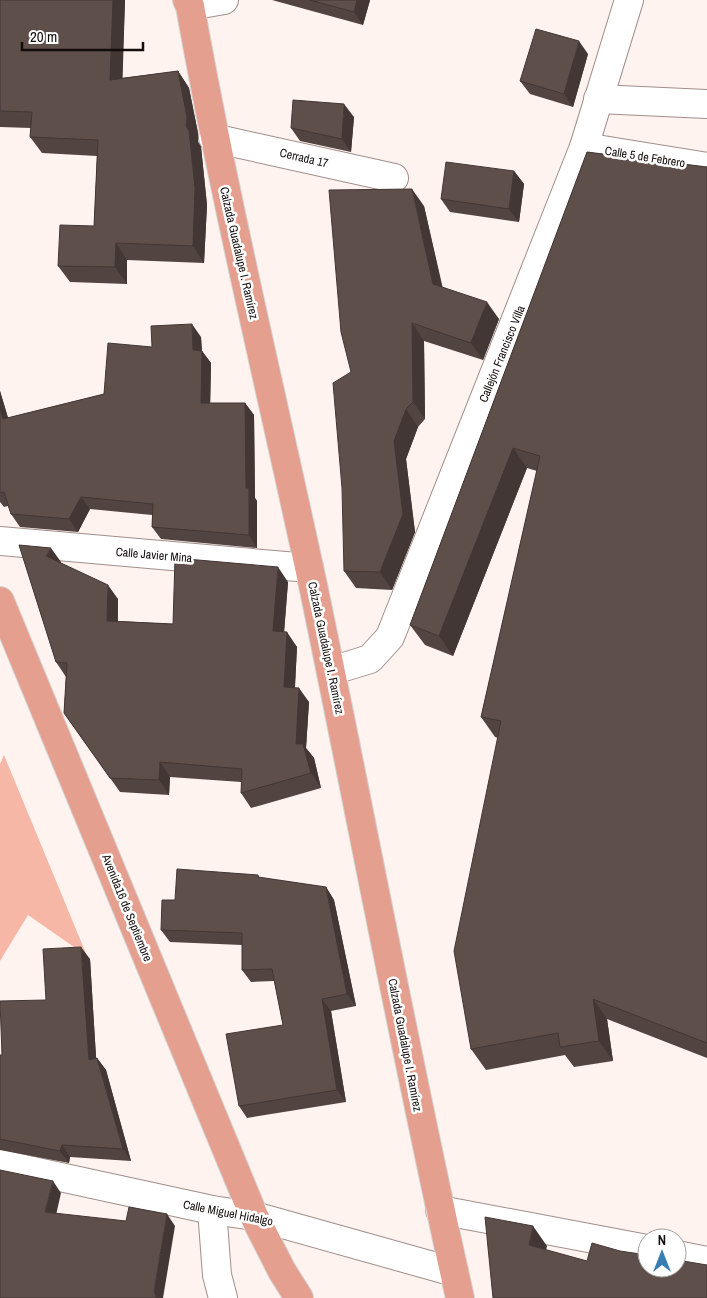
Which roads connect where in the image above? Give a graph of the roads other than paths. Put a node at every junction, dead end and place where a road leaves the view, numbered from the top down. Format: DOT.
graph roads {
  1 [pos="224,0"];
  2 [pos="629,0"];
  3 [pos="643,0"];
  4 [pos="188,3"];
  5 [pos="607,99"];
  6 [pos="707,104"];
  7 [pos="213,138"];
  8 [pos="584,147"];
  9 [pos="707,167"];
  10 [pos="394,178"];
  11 [pos="0,541"];
  12 [pos="309,568"];
  13 [pos="0,601"];
  14 [pos="331,671"];
  15 [pos="0,1164"];
  16 [pos="212,1210"];
  17 [pos="440,1210"];
  18 [pos="254,1216"];
  19 [pos="637,1247"];
  20 [pos="687,1257"];
  21 [pos="707,1260"];
  22 [pos="454,1272"];
  23 [pos="223,1298"];
  24 [pos="299,1298"];
  25 [pos="460,1298"];
  1 -- 4 [label="street"];
  2 -- 5 [label="street, Callejón Francisco Villa"];
  3 -- 5 [label="street"];
  4 -- 7 [label="main road, Calzada Guadalupe I. Ramírez"];
  5 -- 6 [label="street"];
  5 -- 8 [label="street, Callejón Francisco Villa"];
  7 -- 10 [label="street, Cerrada 17"];
  7 -- 12 [label="main road, Calzada Guadalupe I. Ramírez"];
  8 -- 9 [label="street, Calle 5 de Febrero"];
  8 -- 14 [label="street, Callejón Francisco Villa"];
  11 -- 12 [label="street, Calle Javier Mina"];
  12 -- 14 [label="main road, Calzada Guadalupe I. Ramírez"];
  13 -- 18 [label="main road, Avenida16 de Septiembre"];
  14 -- 17 [label="main road, Calzada Guadalupe I. Ramírez"];
  15 -- 16 [label="street, Calle Miguel Hidalgo"];
  16 -- 18 [label="street, Calle Miguel Hidalgo"];
  16 -- 23 [label="street"];
  17 -- 19 [label="street"];
  17 -- 22 [label="main road, Calzada Guadalupe I. Ramírez"];
  18 -- 22 [label="street, Calle Miguel Hidalgo"];
  18 -- 24 [label="main road"];
  20 -- 21 [label="street"];
  22 -- 25 [label="main road, Calzada Guadalupe I. Ramírez"];
}
